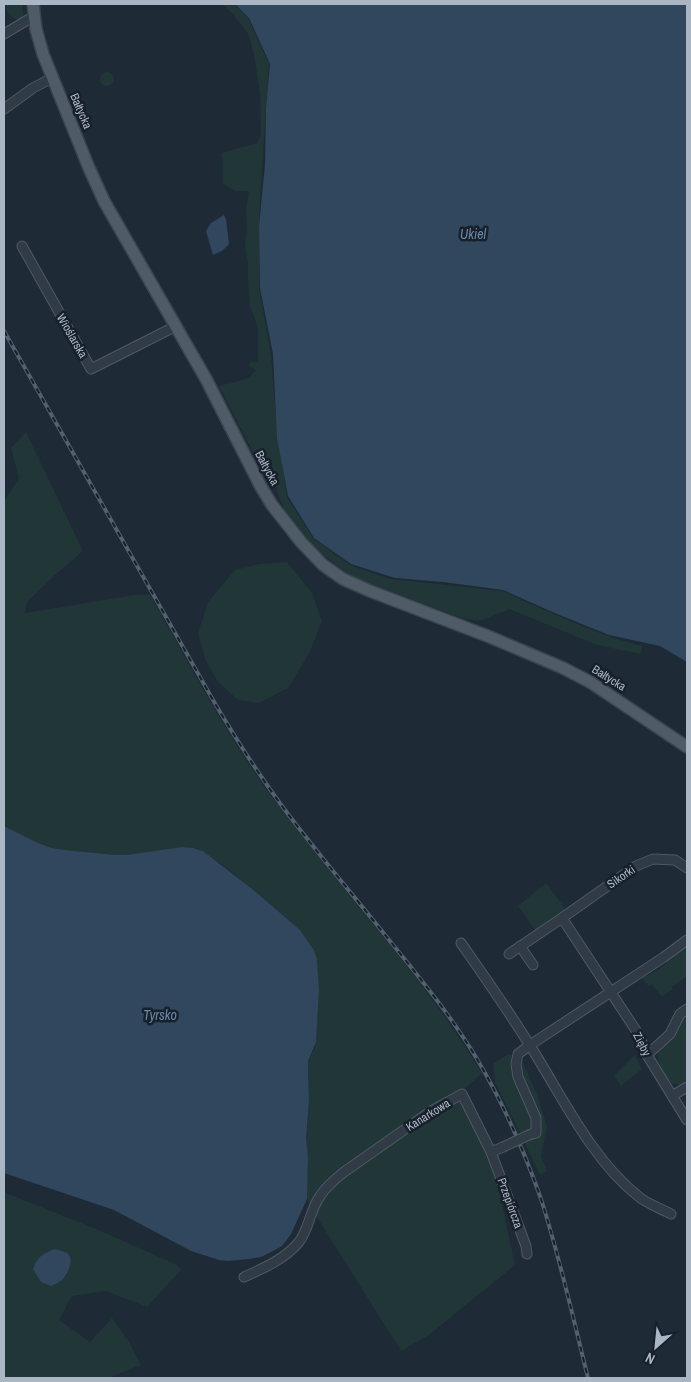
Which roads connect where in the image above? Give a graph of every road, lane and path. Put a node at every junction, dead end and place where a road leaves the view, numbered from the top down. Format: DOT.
graph roads {
  1 [pos="33,4"];
  2 [pos="34,16"];
  3 [pos="4,34"];
  4 [pos="52,78"];
  5 [pos="4,109"];
  6 [pos="22,246"];
  7 [pos="176,326"];
  8 [pos="687,747"];
  9 [pos="687,868"];
  10 [pos="562,918"];
  11 [pos="687,940"];
  12 [pos="462,942"];
  13 [pos="520,946"];
  14 [pos="508,954"];
  15 [pos="533,964"];
  16 [pos="610,993"];
  17 [pos="687,1008"];
  18 [pos="530,1045"];
  19 [pos="647,1055"];
  20 [pos="687,1086"];
  21 [pos="672,1096"];
  22 [pos="687,1120"];
  23 [pos="491,1152"];
  24 [pos="671,1214"];
  25 [pos="527,1254"];
  26 [pos="244,1277"];
  1 -- 2 [label="main road, Bałtycka"];
  2 -- 3 [label="street"];
  2 -- 4 [label="main road, Bałtycka"];
  4 -- 5 [label="street"];
  4 -- 7 [label="main road, Bałtycka"];
  6 -- 7 [label="street, Wioślarska"];
  7 -- 8 [label="main road, Bałtycka"];
  9 -- 10 [label="street, Sikorki"];
  10 -- 13 [label="street, Sikorki"];
  10 -- 16 [label="street"];
  11 -- 16 [label="street"];
  12 -- 18 [label="street"];
  13 -- 14 [label="street, Sikorki"];
  13 -- 15 [label="street"];
  16 -- 18 [label="street"];
  16 -- 19 [label="street, Zięby"];
  17 -- 19 [label="street"];
  18 -- 23 [label="street, bridge"];
  18 -- 24 [label="street"];
  19 -- 21 [label="street, Zięby"];
  20 -- 21 [label="street"];
  21 -- 22 [label="street, Zięby"];
  23 -- 25 [label="street, Przepiórcza"];
  23 -- 26 [label="street, Kanarkowa"];
}
